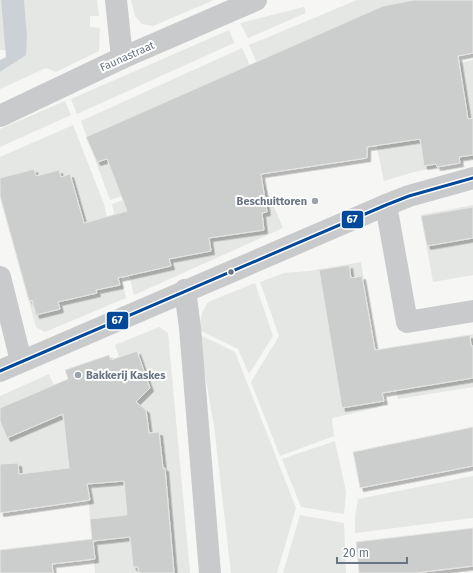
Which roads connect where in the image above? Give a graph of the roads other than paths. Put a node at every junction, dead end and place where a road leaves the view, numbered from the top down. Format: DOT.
graph roads {
  1 [pos="116,0"];
  2 [pos="256,0"];
  3 [pos="122,58"];
  4 [pos="0,116"];
  5 [pos="473,178"];
  6 [pos="386,205"];
  7 [pos="0,277"];
  8 [pos="185,290"];
  9 [pos="473,311"];
  10 [pos="21,361"];
  11 [pos="0,371"];
  12 [pos="210,573"];
  1 -- 3 [label="street"];
  2 -- 3 [label="street, Faunastraat"];
  3 -- 4 [label="street, Faunastraat"];
  5 -- 6 [label="street"];
  6 -- 8 [label="street"];
  6 -- 9 [label="street"];
  7 -- 10 [label="street"];
  8 -- 10 [label="street"];
  8 -- 12 [label="street"];
  10 -- 11 [label="street"];
}
